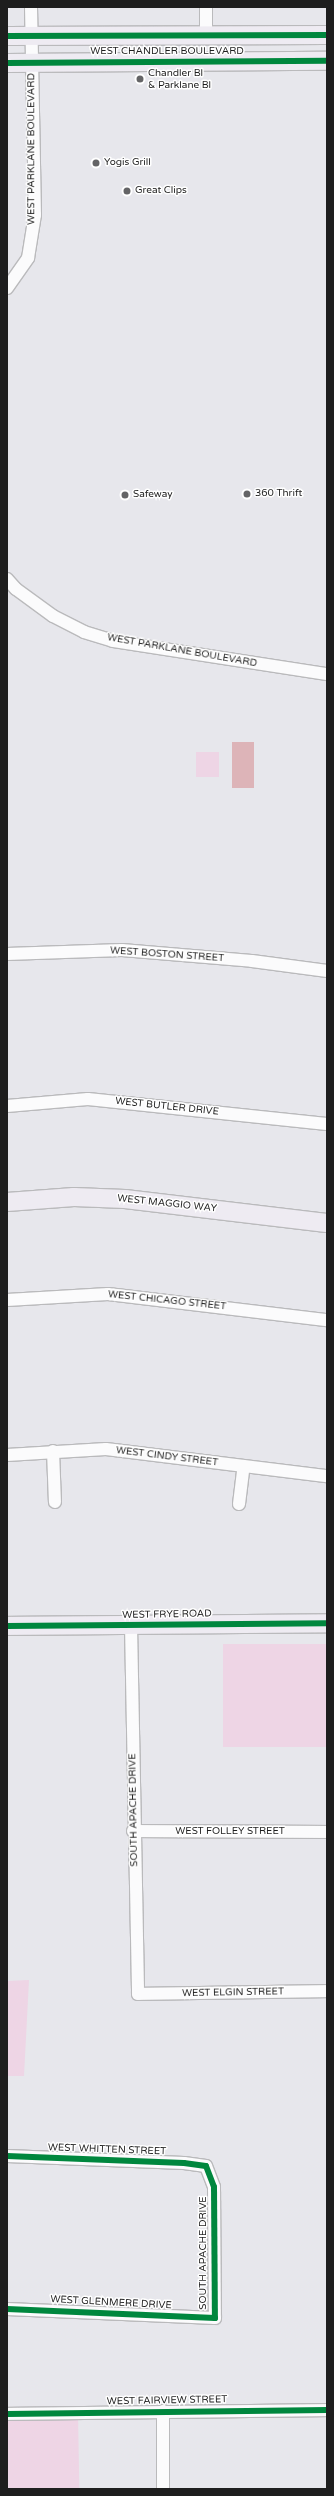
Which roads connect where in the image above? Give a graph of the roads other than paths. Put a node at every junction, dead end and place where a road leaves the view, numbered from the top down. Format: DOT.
graph roads {
  1 [pos="31,7"];
  2 [pos="206,7"];
  3 [pos="206,35"];
  4 [pos="327,35"];
  5 [pos="7,36"];
  6 [pos="32,50"];
  7 [pos="327,61"];
  8 [pos="7,63"];
  9 [pos="7,288"];
  10 [pos="7,579"];
  11 [pos="327,674"];
  12 [pos="7,954"];
  13 [pos="327,971"];
  14 [pos="7,1106"];
  15 [pos="327,1124"];
  16 [pos="7,1202"];
  17 [pos="327,1223"];
  18 [pos="7,1300"];
  19 [pos="327,1320"];
  20 [pos="53,1451"];
  21 [pos="7,1455"];
  22 [pos="244,1466"];
  23 [pos="327,1476"];
  24 [pos="55,1502"];
  25 [pos="239,1504"];
  26 [pos="327,1623"];
  27 [pos="131,1625"];
  28 [pos="7,1626"];
  29 [pos="133,1831"];
  30 [pos="327,1832"];
  31 [pos="327,1991"];
  32 [pos="138,1994"];
  33 [pos="7,2156"];
  34 [pos="206,2166"];
  35 [pos="7,2308"];
  36 [pos="215,2318"];
  37 [pos="327,2410"];
  38 [pos="163,2411"];
  39 [pos="7,2414"];
  40 [pos="163,2489"];
  1 -- 6 [label="street, WEST PARKLANE BOULEVARD"];
  2 -- 3 [label="street"];
  3 -- 4 [label="main road, WEST CHANDLER BOULEVARD"];
  3 -- 6 [label="main road, WEST CHANDLER BOULEVARD"];
  5 -- 6 [label="main road, WEST CHANDLER BOULEVARD"];
  6 -- 7 [label="main road, WEST CHANDLER BOULEVARD"];
  6 -- 8 [label="main road, WEST CHANDLER BOULEVARD"];
  6 -- 9 [label="street, WEST PARKLANE BOULEVARD"];
  10 -- 11 [label="street, WEST PARKLANE BOULEVARD"];
  12 -- 13 [label="street, WEST BOSTON STREET"];
  14 -- 15 [label="street, WEST BUTLER DRIVE"];
  16 -- 17 [label="main road, WEST MAGGIO WAY"];
  18 -- 19 [label="street, WEST CHICAGO STREET"];
  20 -- 21 [label="street, WEST CINDY STREET"];
  20 -- 22 [label="street, WEST CINDY STREET"];
  20 -- 24 [label="street"];
  22 -- 23 [label="street, WEST CINDY STREET"];
  22 -- 25 [label="street"];
  26 -- 27 [label="main road, WEST FRYE ROAD"];
  27 -- 28 [label="main road, WEST FRYE ROAD"];
  27 -- 29 [label="street, SOUTH APACHE DRIVE"];
  29 -- 30 [label="street, WEST FOLLEY STREET"];
  29 -- 32 [label="street, SOUTH APACHE DRIVE"];
  31 -- 32 [label="street, WEST ELGIN STREET"];
  33 -- 34 [label="street, WEST WHITTEN STREET"];
  34 -- 36 [label="street, SOUTH APACHE DRIVE"];
  35 -- 36 [label="street, WEST GLENMERE DRIVE"];
  37 -- 38 [label="street, WEST FAIRVIEW STREET"];
  38 -- 39 [label="street, WEST FAIRVIEW STREET"];
  38 -- 40 [label="street"];
}
